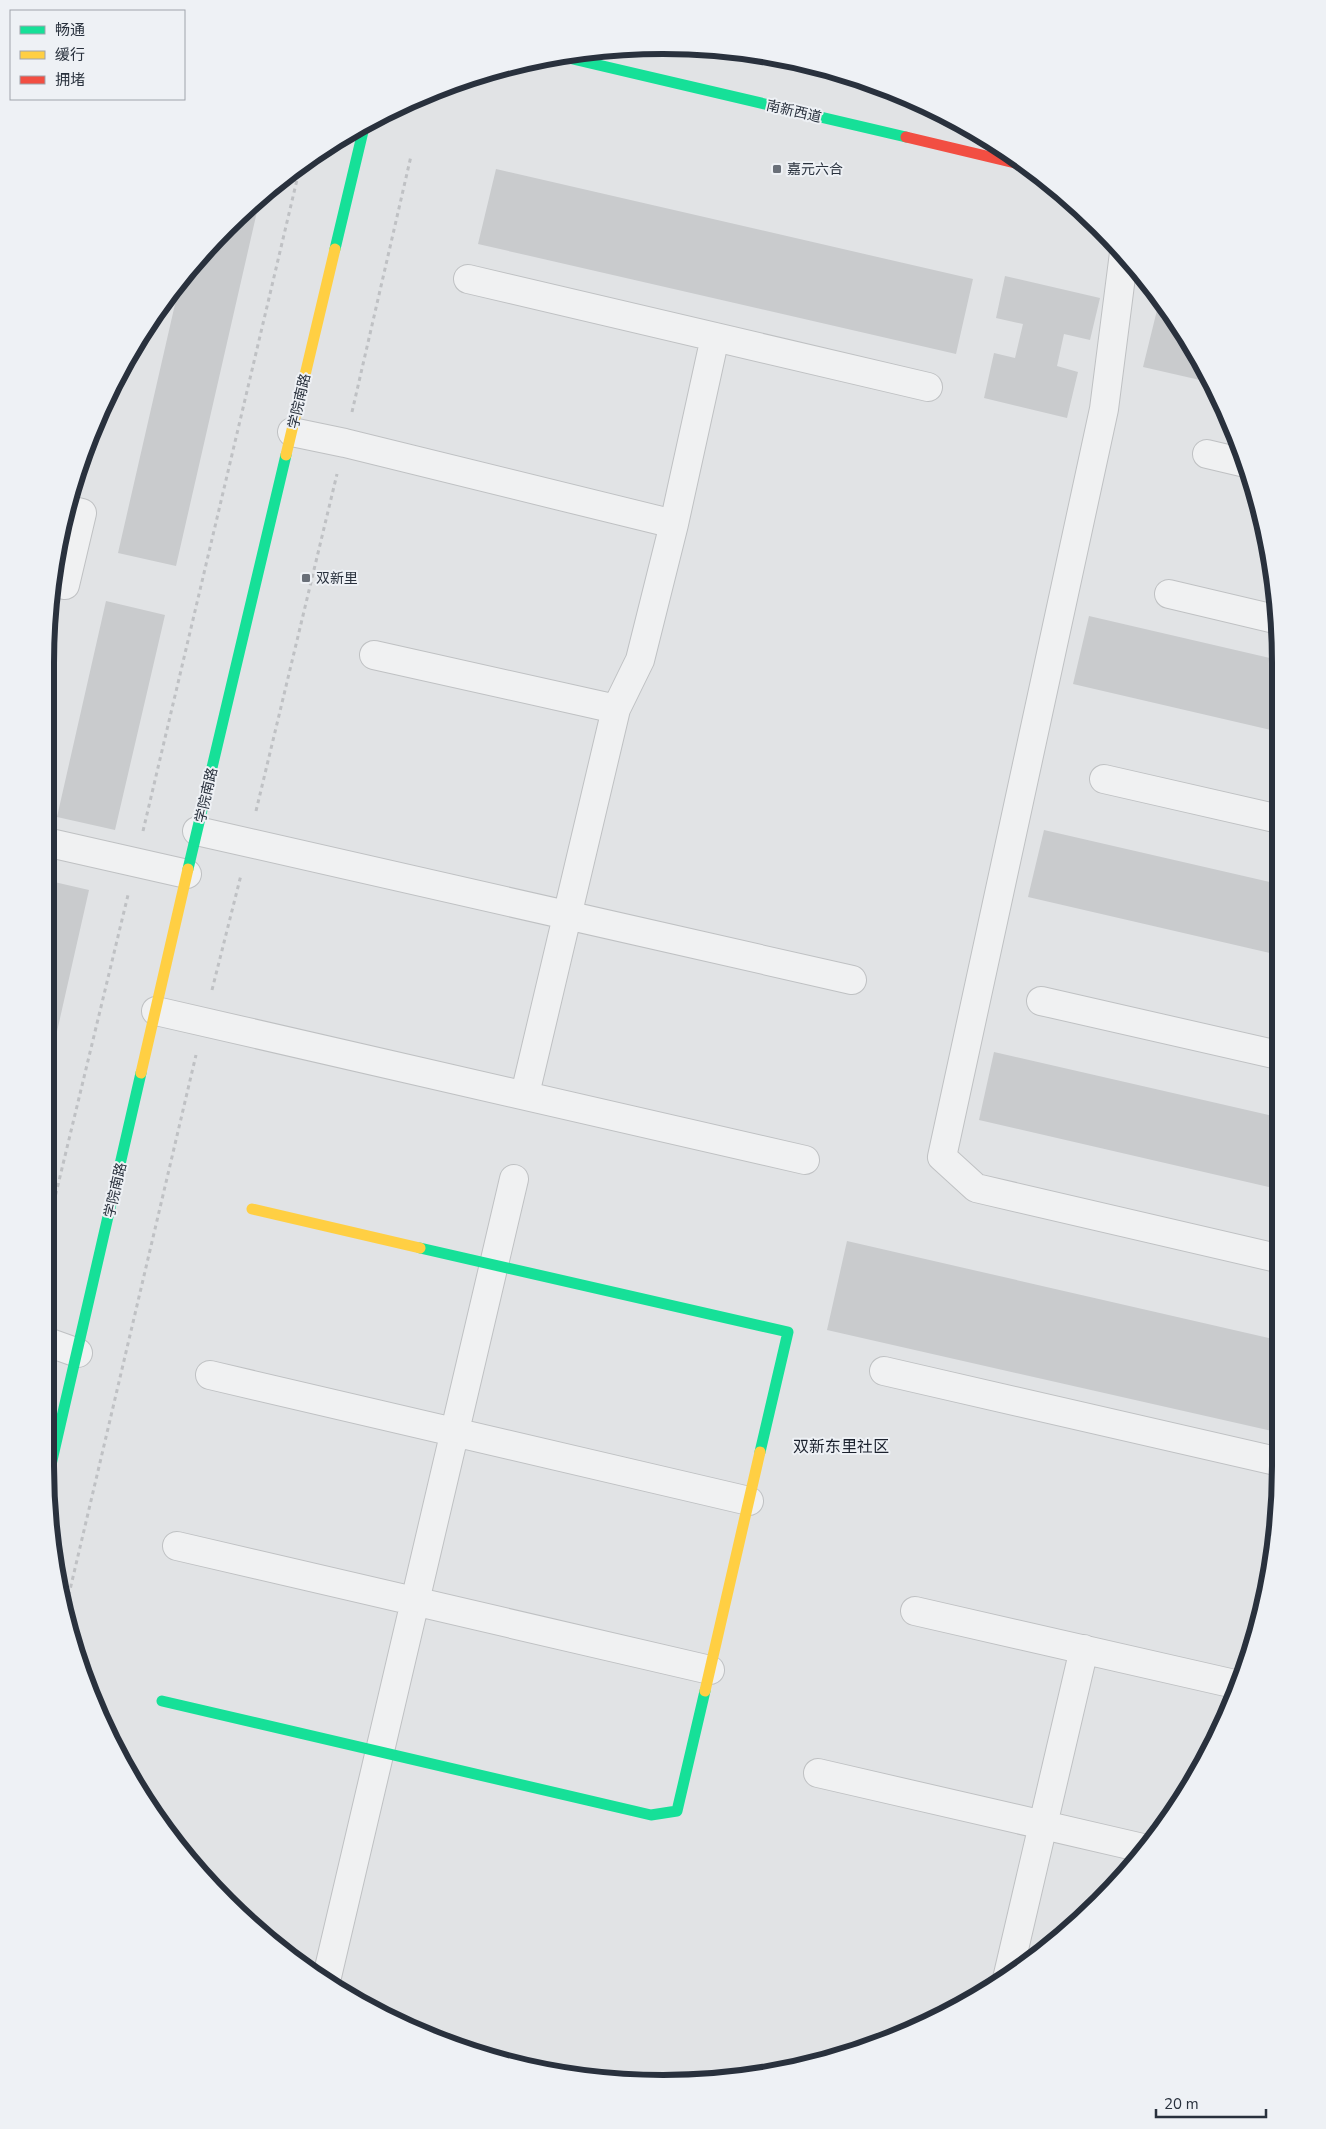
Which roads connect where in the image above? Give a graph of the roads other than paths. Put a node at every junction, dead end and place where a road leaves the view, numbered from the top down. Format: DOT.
graph roads {
  1 [pos="577,60"];
  2 [pos="364,132"];
  3 [pos="1008,161"];
  4 [pos="1123,263"];
  5 [pos="468,279"];
  6 [pos="715,337"];
  7 [pos="928,387"];
  8 [pos="292,432"];
  9 [pos="1207,454"];
  10 [pos="1238,461"];
  11 [pos="73,511"];
  12 [pos="674,524"];
  13 [pos="59,584"];
  14 [pos="1169,594"];
  15 [pos="1270,618"];
  16 [pos="374,655"];
  17 [pos="616,709"];
  18 [pos="1104,778"];
  19 [pos="1272,817"];
  20 [pos="197,831"];
  21 [pos="54,844"];
  22 [pos="187,874"];
  23 [pos="567,916"];
  24 [pos="852,980"];
  25 [pos="1041,1001"];
  26 [pos="156,1011"];
  27 [pos="1272,1053"];
  28 [pos="525,1094"];
  29 [pos="805,1160"];
  30 [pos="514,1179"];
  31 [pos="252,1209"];
  32 [pos="1272,1257"];
  33 [pos="494,1264"];
  34 [pos="54,1344"];
  35 [pos="78,1353"];
  36 [pos="884,1371"];
  37 [pos="210,1375"];
  38 [pos="455,1433"];
  39 [pos="54,1452"];
  40 [pos="1272,1460"];
  41 [pos="749,1501"];
  42 [pos="177,1546"];
  43 [pos="415,1601"];
  44 [pos="915,1611"];
  45 [pos="1084,1649"];
  46 [pos="710,1670"];
  47 [pos="1232,1683"];
  48 [pos="162,1701"];
  49 [pos="380,1752"];
  50 [pos="818,1773"];
  51 [pos="1043,1825"];
  52 [pos="1138,1847"];
  53 [pos="1010,1967"];
  54 [pos="328,1975"];
  1 -- 3 [label="main road, 南新西道"];
  2 -- 8 [label="main road, 学院南路"];
  4 -- 32 [label="street"];
  5 -- 6 [label="street"];
  6 -- 7 [label="street"];
  6 -- 12 [label="street"];
  8 -- 12 [label="street"];
  8 -- 20 [label="main road, 学院南路"];
  9 -- 10 [label="street"];
  11 -- 13 [label="street"];
  12 -- 17 [label="street"];
  14 -- 15 [label="street"];
  16 -- 17 [label="street"];
  17 -- 23 [label="street"];
  18 -- 19 [label="street"];
  20 -- 22 [label="main road, 学院南路"];
  20 -- 23 [label="street"];
  21 -- 22 [label="street"];
  22 -- 26 [label="main road, 学院南路"];
  23 -- 24 [label="street"];
  23 -- 28 [label="street"];
  25 -- 27 [label="street"];
  26 -- 28 [label="street"];
  26 -- 35 [label="main road, 学院南路"];
  28 -- 29 [label="street"];
  30 -- 33 [label="street"];
  31 -- 33 [label="main road"];
  33 -- 38 [label="street"];
  33 -- 41 [label="main road"];
  34 -- 35 [label="street"];
  35 -- 39 [label="main road, 学院南路"];
  36 -- 40 [label="street"];
  37 -- 38 [label="street"];
  38 -- 41 [label="street"];
  38 -- 43 [label="street"];
  41 -- 46 [label="main road"];
  42 -- 43 [label="street"];
  43 -- 46 [label="street"];
  43 -- 49 [label="street"];
  44 -- 45 [label="street"];
  45 -- 47 [label="street"];
  45 -- 51 [label="street"];
  46 -- 49 [label="main road"];
  48 -- 49 [label="main road"];
  49 -- 54 [label="street"];
  50 -- 51 [label="street"];
  51 -- 52 [label="street"];
  51 -- 53 [label="street"];
}
